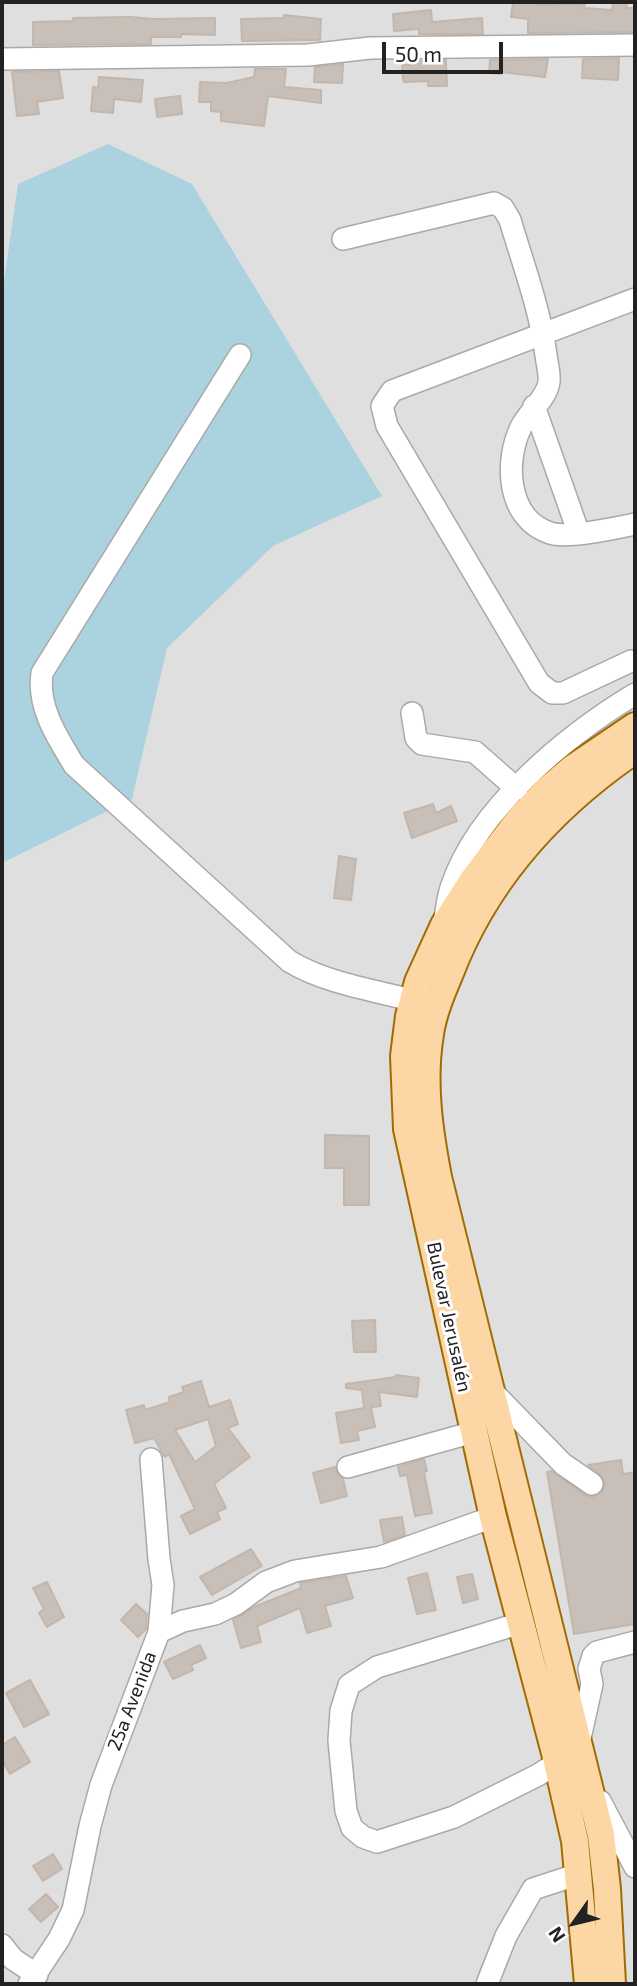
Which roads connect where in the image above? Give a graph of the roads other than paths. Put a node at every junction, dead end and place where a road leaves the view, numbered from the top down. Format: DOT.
graph roads {
  1 [pos="635,46"];
  2 [pos="2,59"];
  3 [pos="342,239"];
  4 [pos="635,299"];
  5 [pos="543,335"];
  6 [pos="240,355"];
  7 [pos="534,406"];
  8 [pos="635,524"];
  9 [pos="579,534"];
  10 [pos="631,661"];
  11 [pos="635,694"];
  12 [pos="412,713"];
  13 [pos="635,726"];
  14 [pos="635,750"];
  15 [pos="517,789"];
  16 [pos="444,925"];
  17 [pos="426,1004"];
  18 [pos="491,1390"];
  19 [pos="474,1432"];
  20 [pos="151,1459"];
  21 [pos="348,1467"];
  22 [pos="592,1484"];
  23 [pos="493,1517"];
  24 [pos="521,1623"];
  25 [pos="159,1632"];
  26 [pos="635,1642"];
  27 [pos="579,1743"];
  28 [pos="557,1763"];
  29 [pos="589,1780"];
  30 [pos="635,1867"];
  31 [pos="579,1874"];
  32 [pos="2,1945"];
  33 [pos="33,1980"];
  34 [pos="487,1984"];
  35 [pos="587,1984"];
  36 [pos="612,1984"];
  1 -- 2 [label="street"];
  3 -- 5 [label="street"];
  4 -- 5 [label="street"];
  5 -- 7 [label="street"];
  5 -- 10 [label="street"];
  6 -- 17 [label="street"];
  7 -- 9 [label="street"];
  7 -- 9 [label="street"];
  8 -- 9 [label="street"];
  11 -- 15 [label="street"];
  12 -- 15 [label="street"];
  13 -- 16 [label="main road, Bulevar Jerusalén"];
  14 -- 17 [label="main road, Bulevar Jerusalén"];
  15 -- 16 [label="street"];
  16 -- 17 [label="main road, Bulevar Jerusalén"];
  17 -- 18 [label="main road, Bulevar Jerusalén"];
  17 -- 19 [label="main road, Bulevar Jerusalén"];
  18 -- 22 [label="street"];
  18 -- 27 [label="main road, Bulevar Jerusalén"];
  19 -- 21 [label="street"];
  19 -- 23 [label="main road, Bulevar Jerusalén"];
  20 -- 25 [label="street"];
  23 -- 24 [label="main road, Bulevar Jerusalén"];
  23 -- 25 [label="street, 25a Avenida"];
  24 -- 28 [label="main road, Bulevar Jerusalén"];
  24 -- 28 [label="street"];
  25 -- 33 [label="street, 25a Avenida"];
  26 -- 27 [label="street"];
  27 -- 29 [label="main road, Bulevar Jerusalén"];
  28 -- 31 [label="main road, Bulevar Jerusalén"];
  29 -- 30 [label="street"];
  29 -- 36 [label="main road, Bulevar Jerusalén"];
  31 -- 34 [label="street"];
  31 -- 35 [label="main road, Bulevar Jerusalén"];
  32 -- 33 [label="street"];
}
